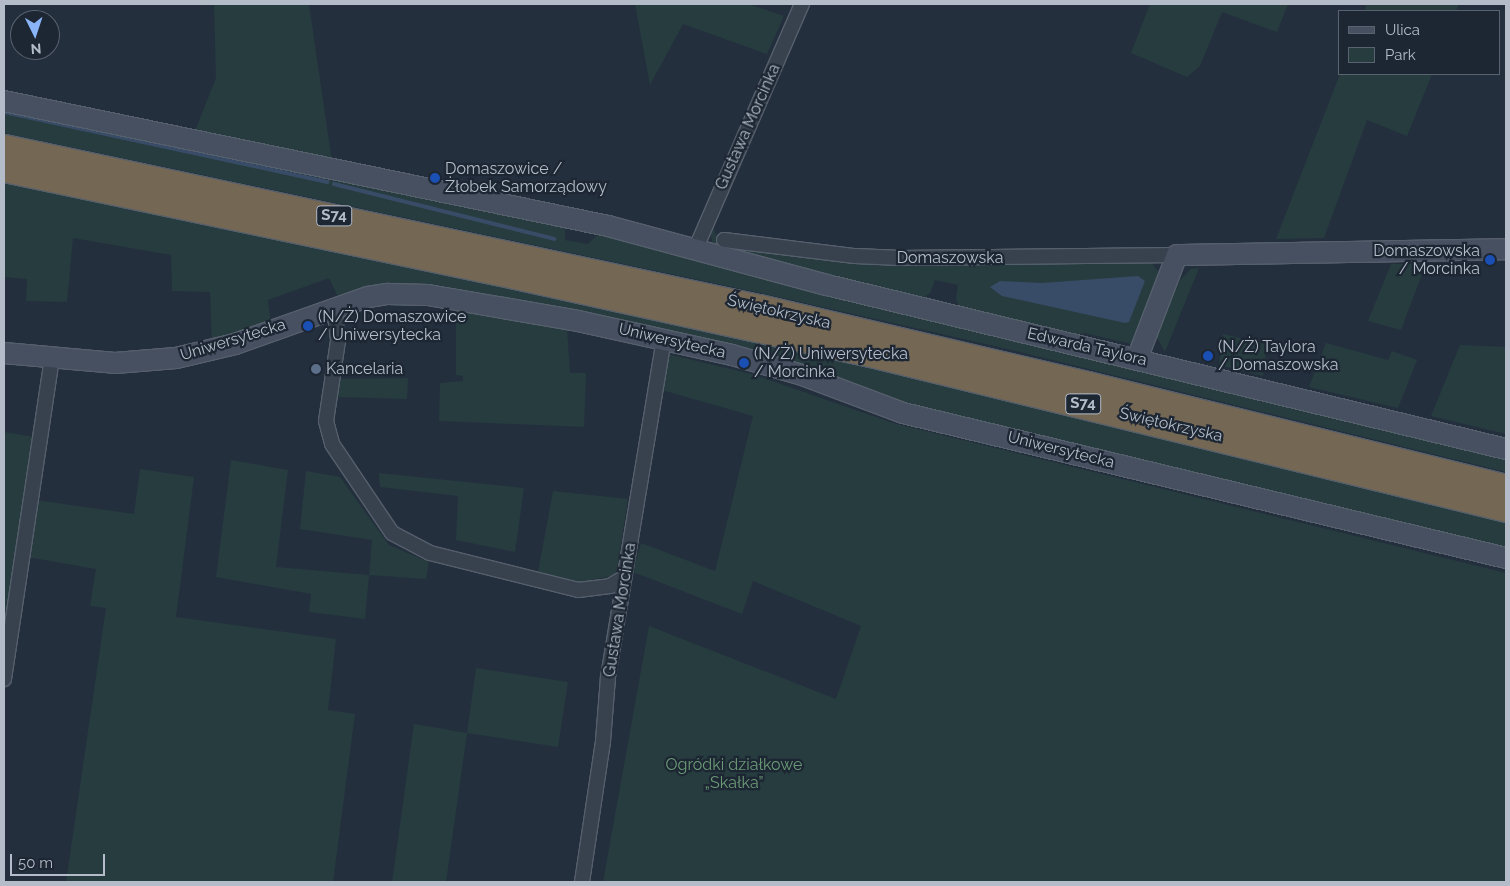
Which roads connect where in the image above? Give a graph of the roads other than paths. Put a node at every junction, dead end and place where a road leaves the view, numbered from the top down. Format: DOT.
graph roads {
  1 [pos="802,4"];
  2 [pos="4,101"];
  3 [pos="4,147"];
  4 [pos="4,169"];
  5 [pos="724,240"];
  6 [pos="1506,249"];
  7 [pos="695,250"];
  8 [pos="1177,255"];
  9 [pos="661,297"];
  10 [pos="334,308"];
  11 [pos="664,338"];
  12 [pos="4,353"];
  13 [pos="52,358"];
  14 [pos="1137,359"];
  15 [pos="1506,449"];
  16 [pos="1506,487"];
  17 [pos="1506,509"];
  18 [pos="1506,558"];
  19 [pos="625,577"];
  20 [pos="4,678"];
  21 [pos="582,882"];
  1 -- 7 [label="street, Gustawa Morcinka"];
  2 -- 7 [label="street, Edwarda Taylora"];
  3 -- 9 [label="highway, S74"];
  4 -- 9 [label="highway, S74"];
  5 -- 8 [label="street, Domaszowska"];
  6 -- 8 [label="street, Domaszowska"];
  7 -- 14 [label="street, Edwarda Taylora"];
  8 -- 14 [label="street"];
  9 -- 16 [label="highway, Świętokrzyska / S74"];
  9 -- 17 [label="highway, Świętokrzyska / S74"];
  10 -- 11 [label="street, Uniwersytecka"];
  10 -- 13 [label="street, Uniwersytecka"];
  10 -- 19 [label="street"];
  11 -- 18 [label="street, Uniwersytecka"];
  11 -- 19 [label="street, Gustawa Morcinka"];
  12 -- 13 [label="street, Uniwersytecka"];
  13 -- 20 [label="street"];
  14 -- 15 [label="street, Edwarda Taylora"];
  19 -- 21 [label="street, Gustawa Morcinka"];
}
